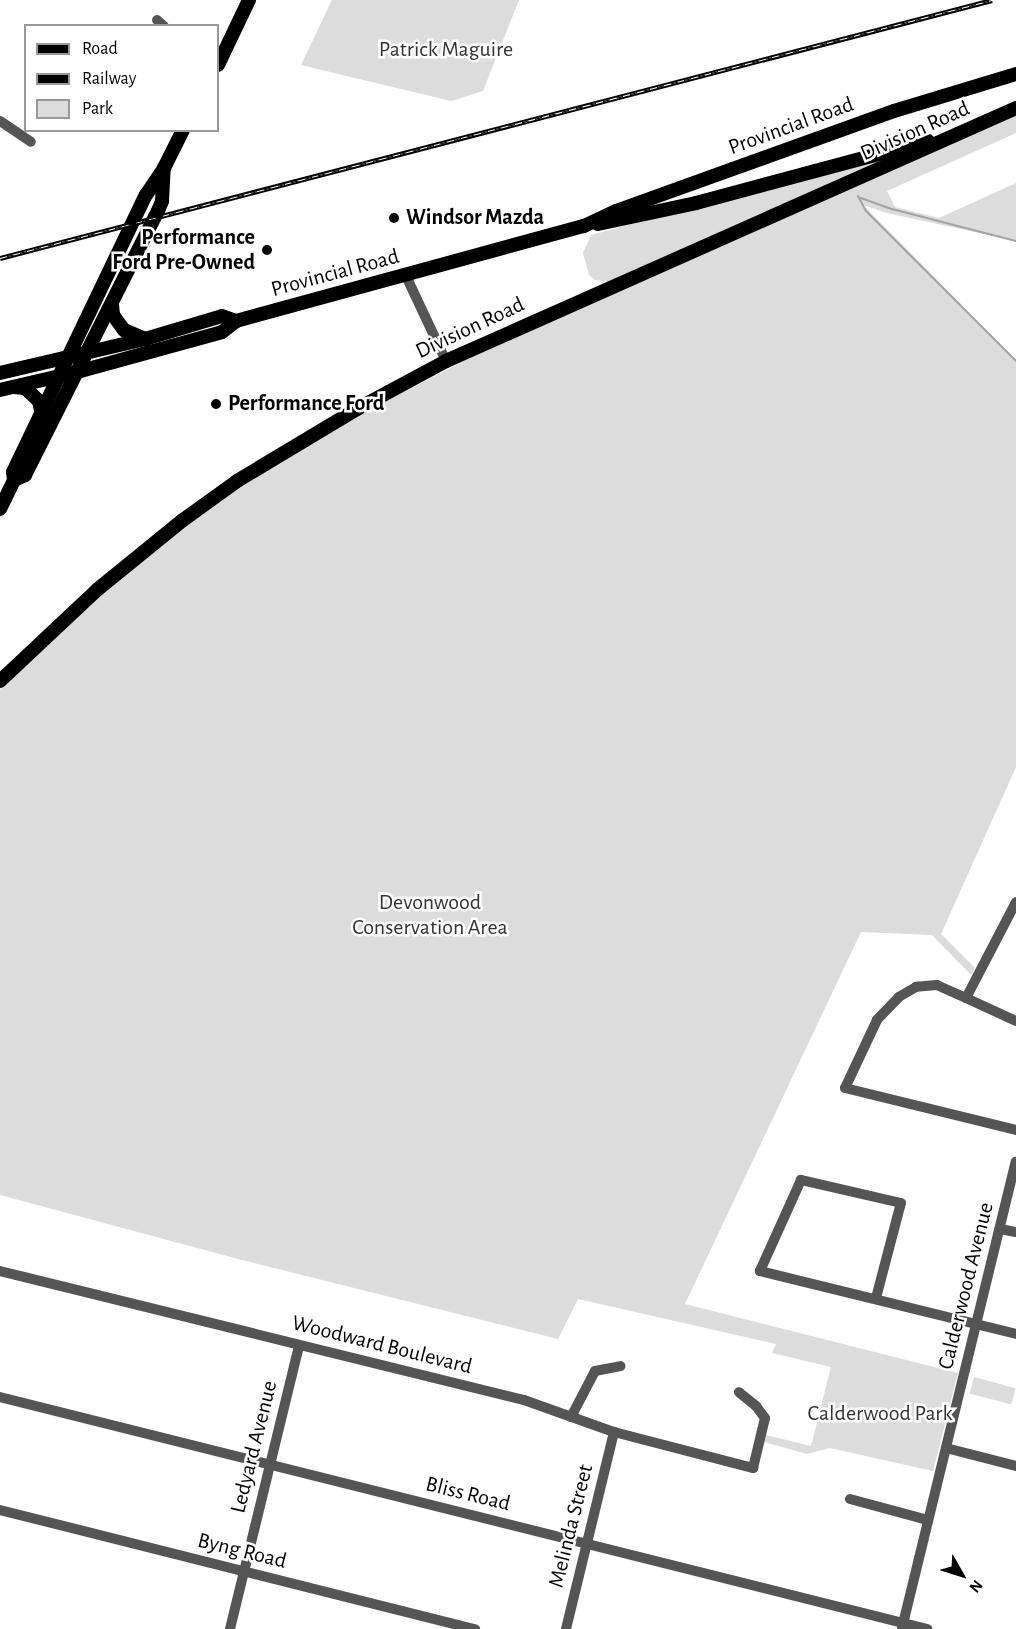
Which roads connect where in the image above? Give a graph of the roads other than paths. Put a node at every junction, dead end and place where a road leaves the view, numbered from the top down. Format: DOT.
graph roads {
  1 [pos="249,0"];
  2 [pos="219,62"];
  3 [pos="1016,74"];
  4 [pos="1016,108"];
  5 [pos="0,121"];
  6 [pos="966,131"];
  7 [pos="182,132"];
  8 [pos="31,142"];
  9 [pos="164,168"];
  10 [pos="716,175"];
  11 [pos="696,202"];
  12 [pos="584,226"];
  13 [pos="406,276"];
  14 [pos="112,303"];
  15 [pos="236,321"];
  16 [pos="145,339"];
  17 [pos="88,352"];
  18 [pos="70,357"];
  19 [pos="446,361"];
  20 [pos="77,372"];
  21 [pos="0,374"];
  22 [pos="61,376"];
  23 [pos="14,387"];
  24 [pos="0,390"];
  25 [pos="42,415"];
  26 [pos="14,480"];
  27 [pos="0,508"];
  28 [pos="0,681"];
  29 [pos="1016,902"];
  30 [pos="966,998"];
  31 [pos="1016,1021"];
  32 [pos="1016,1130"];
  33 [pos="1016,1162"];
  34 [pos="1000,1228"];
  35 [pos="1016,1233"];
  36 [pos="0,1270"];
  37 [pos="876,1298"];
  38 [pos="976,1324"];
  39 [pos="1016,1334"];
  40 [pos="299,1345"];
  41 [pos="621,1366"];
  42 [pos="739,1392"];
  43 [pos="0,1397"];
  44 [pos="571,1417"];
  45 [pos="614,1432"];
  46 [pos="946,1448"];
  47 [pos="270,1465"];
  48 [pos="1016,1466"];
  49 [pos="850,1499"];
  50 [pos="0,1510"];
  51 [pos="928,1520"];
  52 [pos="587,1544"];
  53 [pos="244,1571"];
  54 [pos="902,1626"];
  55 [pos="230,1629"];
  56 [pos="475,1629"];
  57 [pos="566,1629"];
  58 [pos="927,1629"];
  1 -- 2 [label="main road"];
  3 -- 10 [label="main road, Provincial Road"];
  4 -- 6 [label="main road, Division Road"];
  5 -- 8 [label="street"];
  6 -- 11 [label="main road, Provincial Road"];
  6 -- 19 [label="main road, Division Road"];
  7 -- 9 [label="main road"];
  9 -- 14 [label="main road"];
  9 -- 18 [label="main road"];
  10 -- 11 [label="main road"];
  10 -- 12 [label="main road, Provincial Road"];
  11 -- 12 [label="main road, Provincial Road"];
  12 -- 13 [label="main road, Provincial Road"];
  13 -- 15 [label="main road, Provincial Road"];
  13 -- 19 [label="street"];
  14 -- 16 [label="main road"];
  14 -- 17 [label="main road"];
  15 -- 16 [label="main road, Provincial Road"];
  15 -- 20 [label="main road, Provincial Road"];
  16 -- 17 [label="main road, Provincial Road"];
  17 -- 18 [label="main road, Provincial Road"];
  17 -- 20 [label="main road"];
  18 -- 21 [label="main road, Provincial Road"];
  18 -- 22 [label="main road"];
  19 -- 28 [label="main road, Division Road"];
  20 -- 22 [label="main road, Provincial Road"];
  20 -- 26 [label="main road"];
  22 -- 23 [label="main road, Provincial Road"];
  22 -- 25 [label="main road"];
  23 -- 24 [label="main road, Provincial Road"];
  23 -- 25 [label="main road"];
  25 -- 26 [label="main road"];
  26 -- 27 [label="main road"];
  29 -- 30 [label="street"];
  30 -- 31 [label="street"];
  30 -- 32 [label="street"];
  33 -- 34 [label="street, Calderwood Avenue"];
  34 -- 35 [label="street"];
  34 -- 38 [label="street, Calderwood Avenue"];
  36 -- 40 [label="street, Woodward Boulevard"];
  37 -- 37 [label="street"];
  37 -- 38 [label="street"];
  38 -- 39 [label="street"];
  38 -- 46 [label="street, Calderwood Avenue"];
  40 -- 44 [label="street, Woodward Boulevard"];
  40 -- 47 [label="street, Ledyard Avenue"];
  41 -- 44 [label="street"];
  42 -- 45 [label="street, Woodward Boulevard"];
  43 -- 47 [label="street, Bliss Road"];
  44 -- 45 [label="street, Woodward Boulevard"];
  45 -- 52 [label="street, Melinda Street"];
  46 -- 48 [label="street"];
  46 -- 51 [label="street, Calderwood Avenue"];
  47 -- 52 [label="street, Bliss Road"];
  47 -- 53 [label="street, Ledyard Avenue"];
  49 -- 51 [label="street"];
  50 -- 53 [label="street, Byng Road"];
  51 -- 54 [label="street, Calderwood Avenue"];
  52 -- 54 [label="street, Bliss Road"];
  52 -- 57 [label="street, Melinda Street"];
  53 -- 55 [label="street, Ledyard Avenue"];
  53 -- 56 [label="street, Byng Road"];
  54 -- 58 [label="street, Bliss Road"];
}
